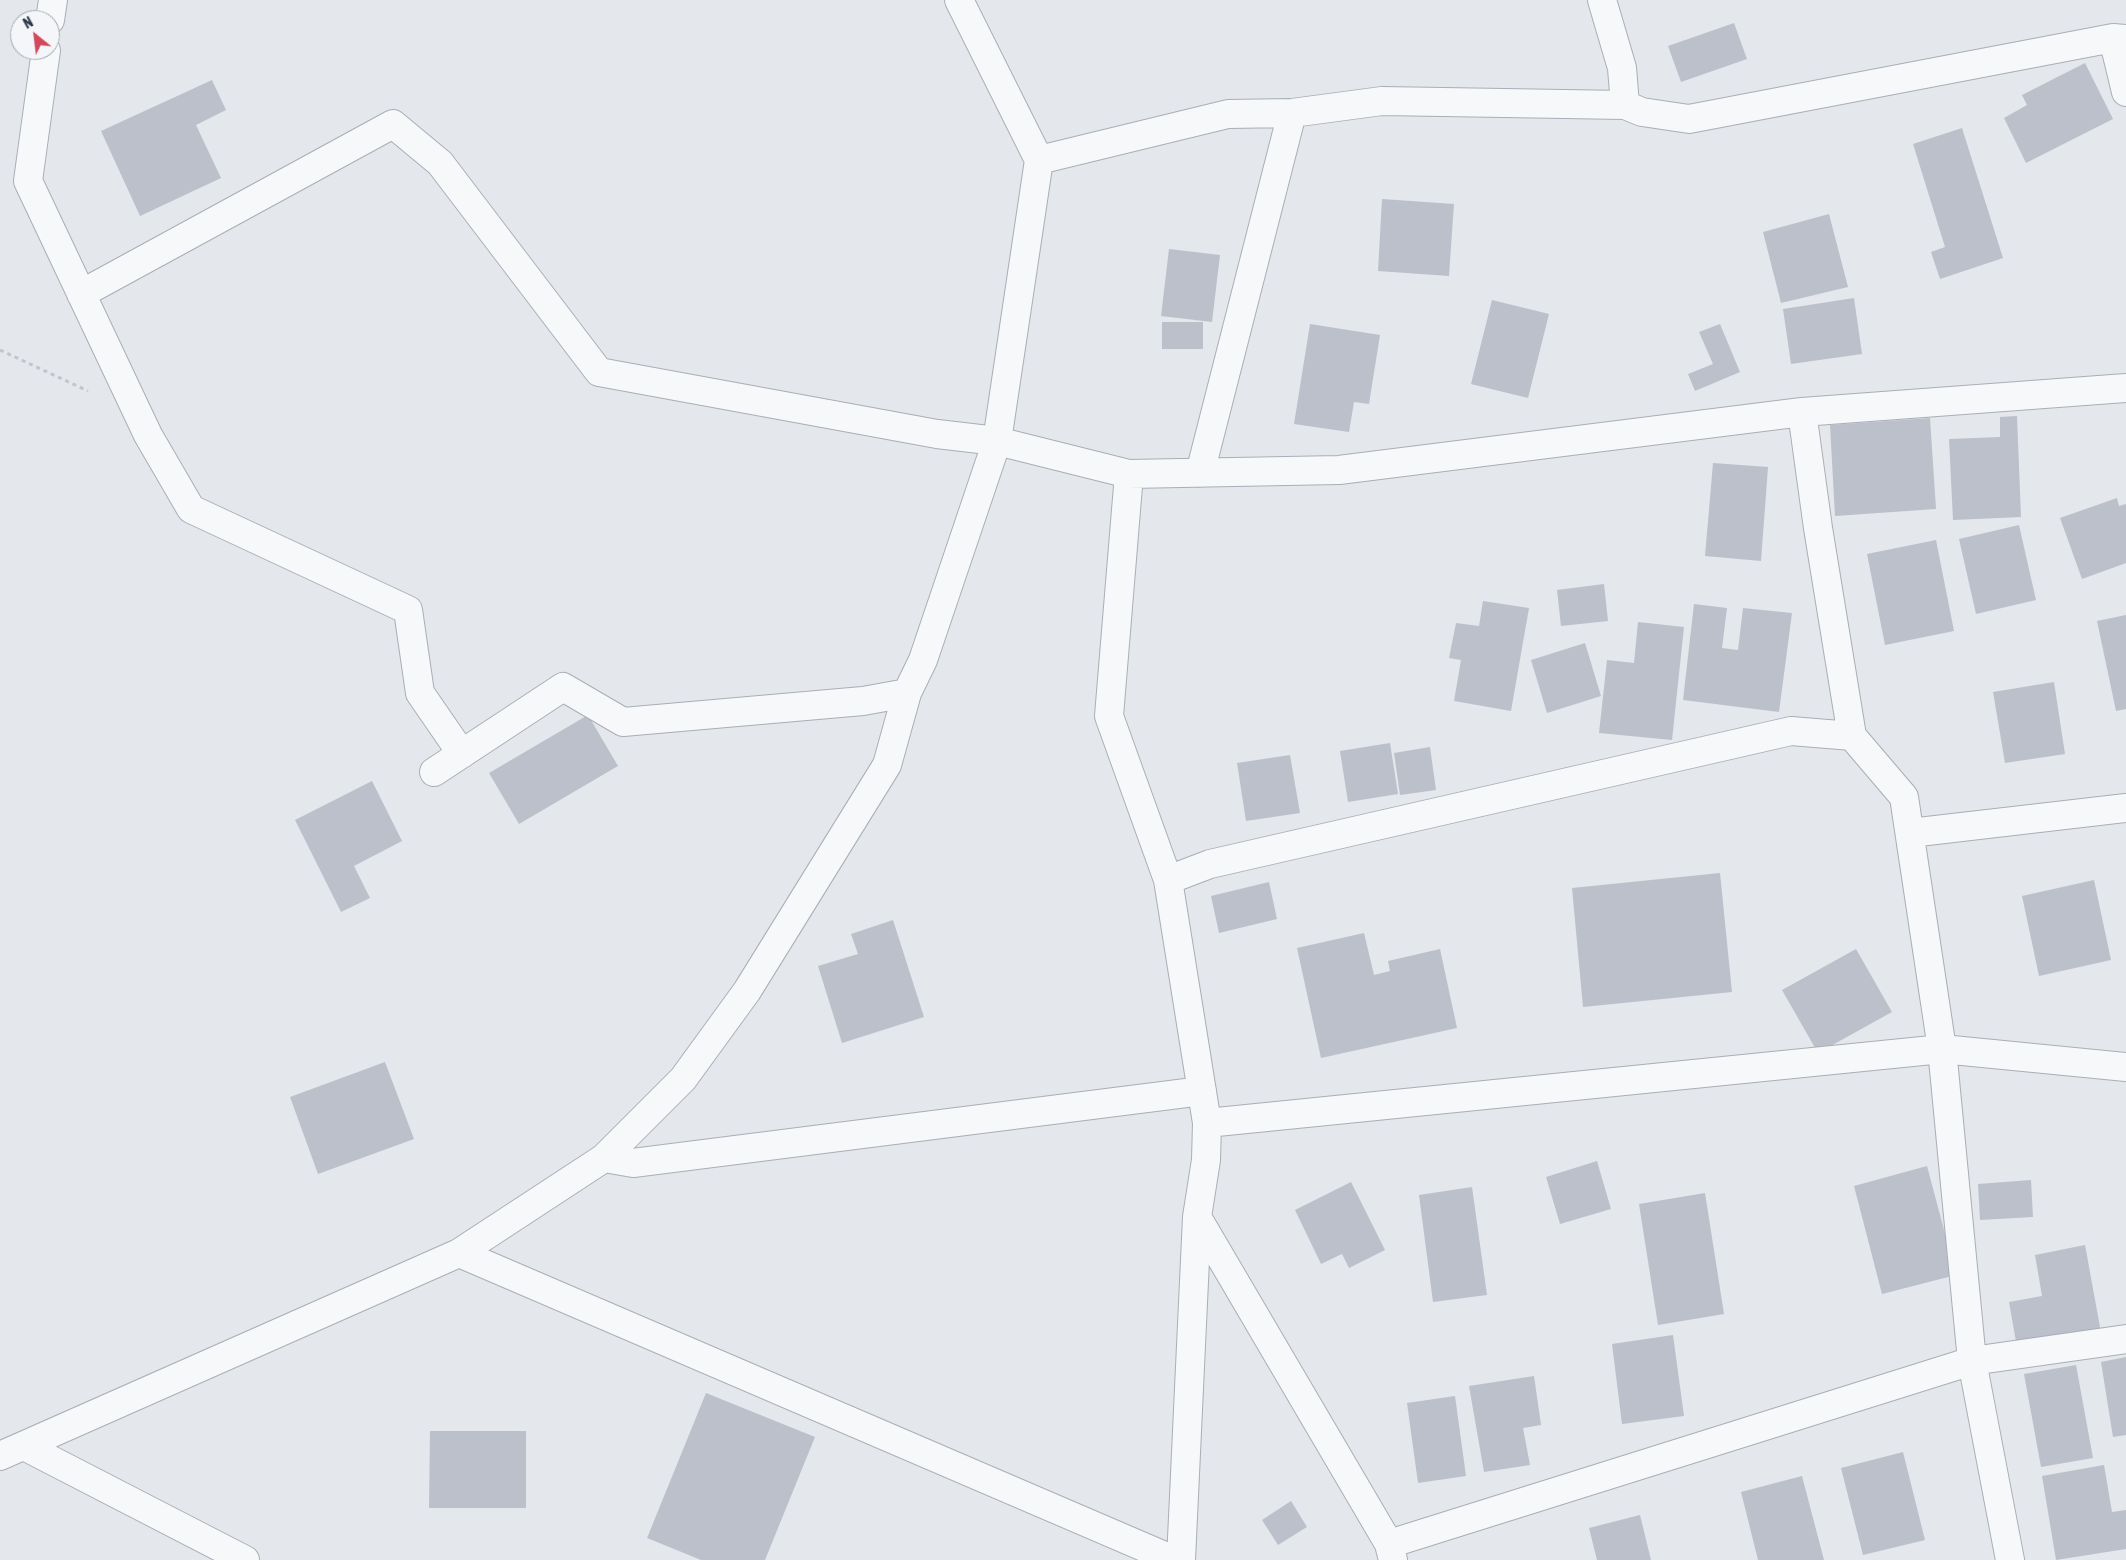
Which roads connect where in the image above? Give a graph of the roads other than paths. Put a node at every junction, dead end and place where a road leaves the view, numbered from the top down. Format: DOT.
graph roads {
  1 [pos="959,0"];
  2 [pos="1602,0"];
  3 [pos="2119,39"];
  4 [pos="45,60"];
  5 [pos="2126,92"];
  6 [pos="1625,104"];
  7 [pos="1292,113"];
  8 [pos="1039,160"];
  9 [pos="81,294"];
  10 [pos="2126,388"];
  11 [pos="1802,412"];
  12 [pos="997,440"];
  13 [pos="1200,473"];
  14 [pos="1129,474"];
  15 [pos="907,693"];
  16 [pos="1852,736"];
  17 [pos="462,754"];
  18 [pos="434,772"];
  19 [pos="2126,808"];
  20 [pos="1910,833"];
  21 [pos="1168,880"];
  22 [pos="1942,1049"];
  23 [pos="2126,1067"];
  24 [pos="1202,1091"];
  25 [pos="1208,1123"];
  26 [pos="604,1158"];
  27 [pos="1197,1217"];
  28 [pos="459,1253"];
  29 [pos="2126,1339"];
  30 [pos="1972,1361"];
  31 [pos="12,1451"];
  32 [pos="1391,1552"];
  33 [pos="245,1560"];
  34 [pos="1174,1560"];
  35 [pos="1181,1560"];
  36 [pos="2010,1560"];
  1 -- 8 [label="street"];
  2 -- 6 [label="street"];
  3 -- 5 [label="street"];
  3 -- 6 [label="street"];
  4 -- 9 [label="street"];
  6 -- 7 [label="street"];
  7 -- 8 [label="street"];
  7 -- 13 [label="street"];
  8 -- 12 [label="street"];
  9 -- 12 [label="street"];
  9 -- 17 [label="street"];
  10 -- 11 [label="street"];
  11 -- 13 [label="street"];
  11 -- 16 [label="street"];
  12 -- 14 [label="street"];
  12 -- 15 [label="street"];
  13 -- 14 [label="street"];
  14 -- 21 [label="street"];
  15 -- 17 [label="street"];
  15 -- 26 [label="street"];
  16 -- 20 [label="street"];
  16 -- 21 [label="street"];
  17 -- 18 [label="street"];
  19 -- 20 [label="street"];
  20 -- 22 [label="street"];
  21 -- 24 [label="street"];
  22 -- 23 [label="street"];
  22 -- 25 [label="street"];
  22 -- 30 [label="street"];
  24 -- 25 [label="street"];
  24 -- 26 [label="street"];
  25 -- 27 [label="street"];
  26 -- 28 [label="street"];
  27 -- 32 [label="street"];
  27 -- 35 [label="street"];
  28 -- 31 [label="street"];
  28 -- 34 [label="street"];
  29 -- 30 [label="street"];
  30 -- 32 [label="street"];
  30 -- 36 [label="street"];
  31 -- 33 [label="street"];
}
